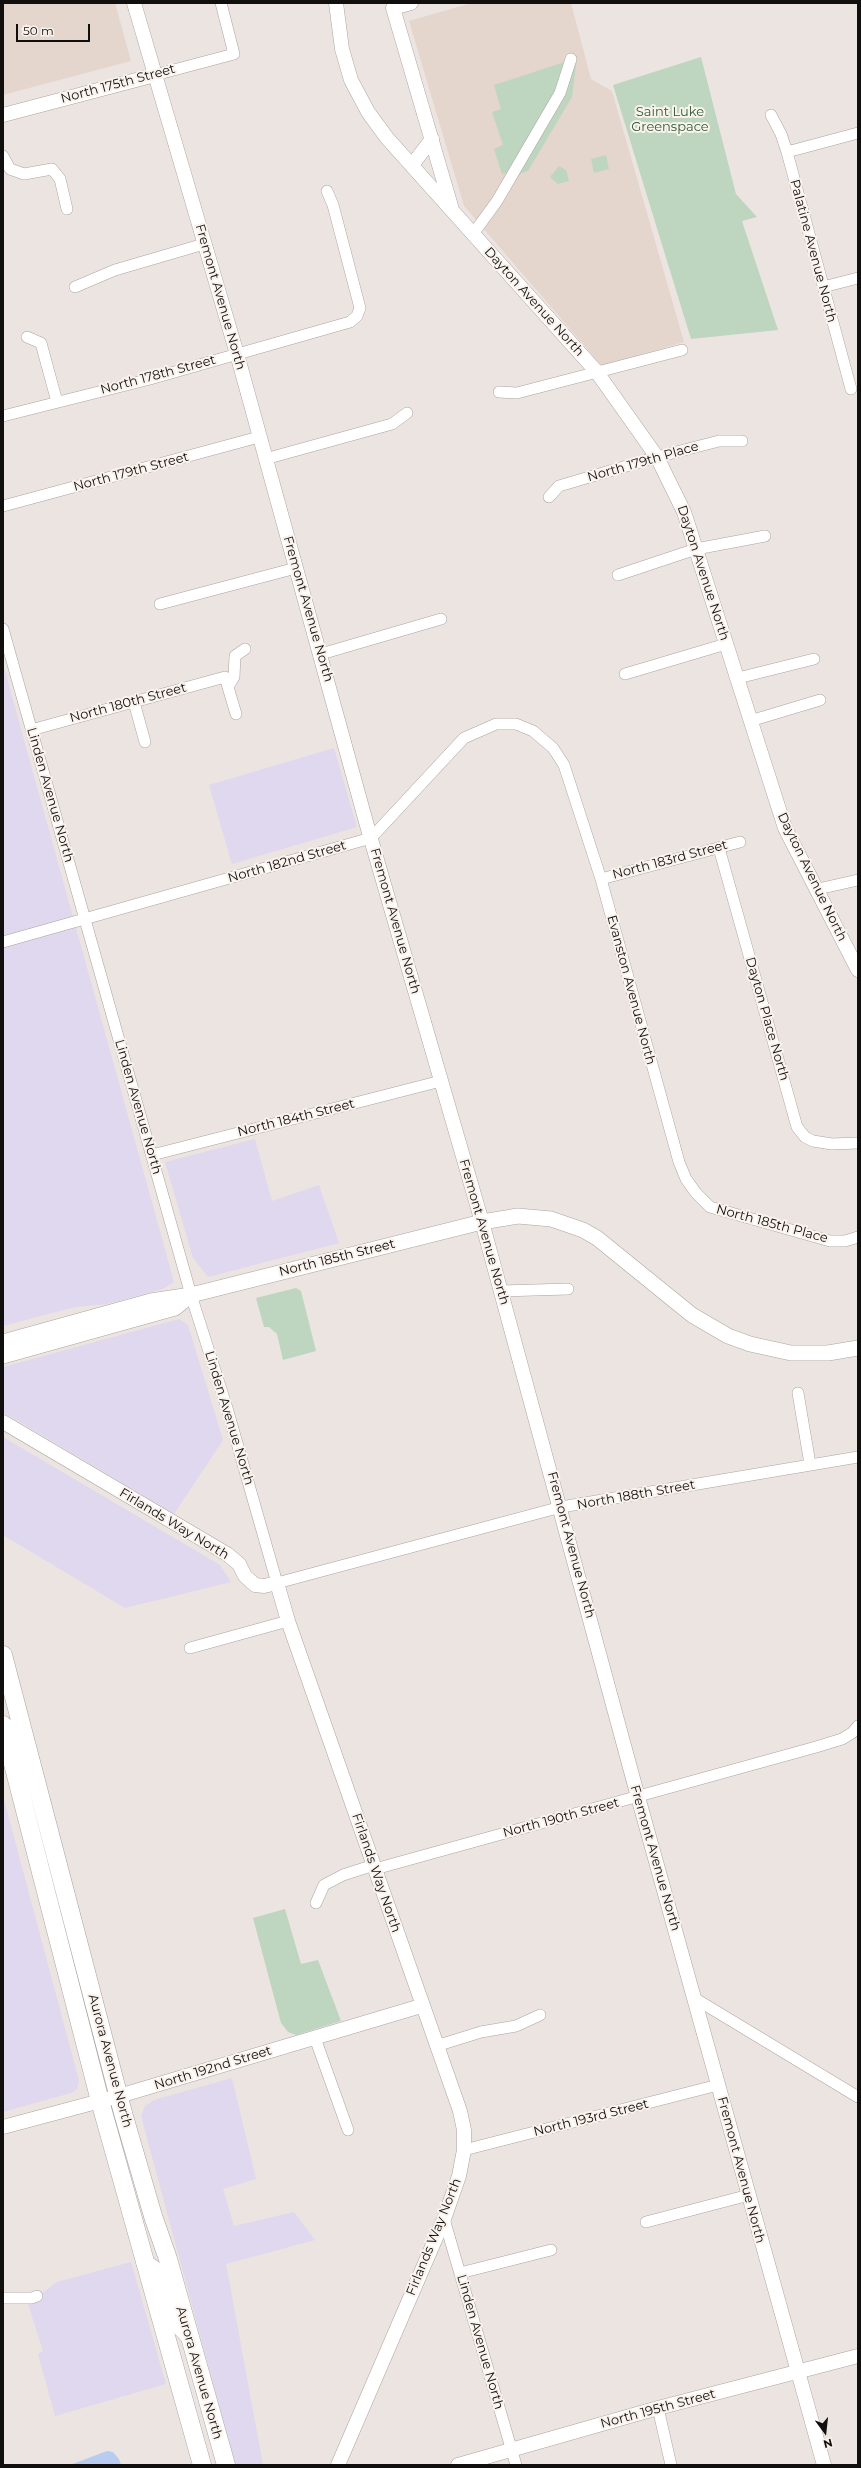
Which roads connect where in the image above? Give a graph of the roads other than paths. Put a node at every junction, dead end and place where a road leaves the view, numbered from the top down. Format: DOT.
graph roads {
  1 [pos="134,3"];
  2 [pos="220,3"];
  3 [pos="336,3"];
  4 [pos="411,3"];
  5 [pos="393,6"];
  6 [pos="572,59"];
  7 [pos="155,75"];
  8 [pos="3,115"];
  9 [pos="771,115"];
  10 [pos="858,133"];
  11 [pos="432,139"];
  12 [pos="787,152"];
  13 [pos="3,156"];
  14 [pos="412,165"];
  15 [pos="327,192"];
  16 [pos="67,209"];
  17 [pos="452,209"];
  18 [pos="473,234"];
  19 [pos="204,244"];
  20 [pos="858,278"];
  21 [pos="75,287"];
  22 [pos="823,288"];
  23 [pos="26,337"];
  24 [pos="682,350"];
  25 [pos="237,354"];
  26 [pos="596,371"];
  27 [pos="851,389"];
  28 [pos="499,392"];
  29 [pos="57,402"];
  30 [pos="407,413"];
  31 [pos="3,416"];
  32 [pos="260,437"];
  33 [pos="742,441"];
  34 [pos="657,457"];
  35 [pos="265,459"];
  36 [pos="549,497"];
  37 [pos="3,506"];
  38 [pos="765,536"];
  39 [pos="696,549"];
  40 [pos="296,568"];
  41 [pos="618,575"];
  42 [pos="160,604"];
  43 [pos="441,619"];
  44 [pos="3,629"];
  45 [pos="726,644"];
  46 [pos="245,649"];
  47 [pos="321,654"];
  48 [pos="814,659"];
  49 [pos="625,674"];
  50 [pos="738,678"];
  51 [pos="227,682"];
  52 [pos="820,700"];
  53 [pos="134,702"];
  54 [pos="236,714"];
  55 [pos="750,721"];
  56 [pos="31,730"];
  57 [pos="145,742"];
  58 [pos="371,838"];
  59 [pos="740,842"];
  60 [pos="719,848"];
  61 [pos="601,879"];
  62 [pos="858,880"];
  63 [pos="818,890"];
  64 [pos="86,919"];
  65 [pos="3,942"];
  66 [pos="858,970"];
  67 [pos="441,1081"];
  68 [pos="858,1143"];
  69 [pos="152,1155"];
  70 [pos="710,1207"];
  71 [pos="482,1222"];
  72 [pos="858,1238"];
  73 [pos="568,1289"];
  74 [pos="501,1291"];
  75 [pos="191,1295"];
  76 [pos="3,1342"];
  77 [pos="858,1348"];
  78 [pos="3,1356"];
  79 [pos="798,1393"];
  80 [pos="3,1422"];
  81 [pos="858,1457"];
  82 [pos="810,1464"];
  83 [pos="561,1507"];
  84 [pos="277,1583"];
  85 [pos="288,1622"];
  86 [pos="190,1648"];
  87 [pos="3,1655"];
  88 [pos="3,1725"];
  89 [pos="858,1726"];
  90 [pos="13,1764"];
  91 [pos="34,1778"];
  92 [pos="21,1796"];
  93 [pos="638,1797"];
  94 [pos="41,1806"];
  95 [pos="374,1867"];
  96 [pos="316,1903"];
  97 [pos="694,1998"];
  98 [pos="421,2006"];
  99 [pos="540,2016"];
  100 [pos="315,2038"];
  101 [pos="436,2046"];
  102 [pos="718,2085"];
  103 [pos="119,2096"];
  104 [pos="858,2097"];
  105 [pos="100,2101"];
  106 [pos="3,2127"];
  107 [pos="348,2130"];
  108 [pos="464,2150"];
  109 [pos="749,2195"];
  110 [pos="444,2219"];
  111 [pos="646,2222"];
  112 [pos="552,2250"];
  113 [pos="145,2263"];
  114 [pos="460,2273"];
  115 [pos="37,2296"];
  116 [pos="3,2298"];
  117 [pos="189,2336"];
  118 [pos="858,2356"];
  119 [pos="798,2372"];
  120 [pos="658,2408"];
  121 [pos="512,2449"];
  122 [pos="202,2465"];
  123 [pos="226,2465"];
  124 [pos="338,2465"];
  125 [pos="458,2465"];
  126 [pos="516,2465"];
  127 [pos="671,2465"];
  128 [pos="824,2465"];
  1 -- 7 [label="street, Fremont Avenue North"];
  2 -- 7 [label="street, North 175th Street"];
  3 -- 14 [label="street, Dayton Avenue North"];
  4 -- 5 [label="street"];
  5 -- 11 [label="street"];
  6 -- 18 [label="street"];
  7 -- 8 [label="street, North 175th Street"];
  7 -- 19 [label="street, Fremont Avenue North"];
  9 -- 12 [label="street, Palatine Avenue North"];
  10 -- 12 [label="street"];
  11 -- 14 [label="street"];
  11 -- 17 [label="street"];
  12 -- 22 [label="street, Palatine Avenue North"];
  13 -- 16 [label="street"];
  14 -- 17 [label="street, Dayton Avenue North"];
  15 -- 25 [label="street, North 178th Street"];
  17 -- 18 [label="street, Dayton Avenue North"];
  18 -- 26 [label="street, Dayton Avenue North"];
  19 -- 21 [label="street"];
  19 -- 25 [label="street, Fremont Avenue North"];
  20 -- 22 [label="street"];
  22 -- 27 [label="street, Palatine Avenue North"];
  23 -- 29 [label="street"];
  24 -- 26 [label="street"];
  25 -- 29 [label="street, North 178th Street"];
  25 -- 32 [label="street, Fremont Avenue North"];
  26 -- 28 [label="street"];
  26 -- 34 [label="street, Dayton Avenue North"];
  29 -- 31 [label="street, North 178th Street"];
  30 -- 35 [label="street"];
  32 -- 35 [label="street, Fremont Avenue North"];
  32 -- 37 [label="street, North 179th Street"];
  33 -- 34 [label="street, North 179th Place"];
  34 -- 36 [label="street, North 179th Place"];
  34 -- 39 [label="street, Dayton Avenue North"];
  35 -- 40 [label="street, Fremont Avenue North"];
  38 -- 39 [label="street"];
  39 -- 41 [label="street"];
  39 -- 45 [label="street, Dayton Avenue North"];
  40 -- 42 [label="street"];
  40 -- 47 [label="street, Fremont Avenue North"];
  43 -- 47 [label="street"];
  44 -- 56 [label="street, Linden Avenue North"];
  45 -- 49 [label="street"];
  45 -- 50 [label="street, Dayton Avenue North"];
  46 -- 51 [label="street"];
  47 -- 58 [label="street, Fremont Avenue North"];
  48 -- 50 [label="street"];
  50 -- 55 [label="street, Dayton Avenue North"];
  51 -- 53 [label="street, North 180th Street"];
  51 -- 54 [label="street"];
  52 -- 55 [label="street"];
  53 -- 56 [label="street, North 180th Street"];
  53 -- 57 [label="street"];
  55 -- 63 [label="street, Dayton Avenue North"];
  56 -- 64 [label="street, Linden Avenue North"];
  58 -- 61 [label="street, Evanston Avenue North"];
  58 -- 64 [label="street, North 182nd Street"];
  58 -- 67 [label="street, Fremont Avenue North"];
  59 -- 60 [label="street, North 183rd Street"];
  60 -- 61 [label="street, North 183rd Street"];
  60 -- 68 [label="street, Dayton Place North"];
  61 -- 70 [label="street, Evanston Avenue North"];
  62 -- 63 [label="street"];
  63 -- 66 [label="street, Dayton Avenue North"];
  64 -- 65 [label="street, North 182nd Street"];
  64 -- 69 [label="street, Linden Avenue North"];
  67 -- 69 [label="street, North 184th Street"];
  67 -- 71 [label="street, Fremont Avenue North"];
  69 -- 75 [label="street, Linden Avenue North"];
  70 -- 72 [label="street, North 185th Place"];
  71 -- 74 [label="street, Fremont Avenue North"];
  71 -- 75 [label="main road, North 185th Street"];
  71 -- 77 [label="main road, North 185th Street"];
  73 -- 74 [label="street"];
  74 -- 83 [label="street, Fremont Avenue North"];
  75 -- 76 [label="main road, North 185th Street"];
  75 -- 78 [label="main road, North 185th Street"];
  75 -- 84 [label="street, Linden Avenue North"];
  79 -- 82 [label="street"];
  80 -- 84 [label="street, Firlands Way North"];
  81 -- 82 [label="street, North 188th Street"];
  82 -- 83 [label="street, North 188th Street"];
  83 -- 84 [label="street, North 188th Street"];
  83 -- 93 [label="street, Fremont Avenue North"];
  84 -- 85 [label="street, Firlands Way North"];
  85 -- 86 [label="street"];
  85 -- 95 [label="street, Firlands Way North"];
  87 -- 91 [label="highway, Aurora Avenue North"];
  88 -- 90 [label="highway, Aurora Avenue North"];
  89 -- 93 [label="street, North 190th Street"];
  90 -- 91 [label="main road"];
  90 -- 92 [label="highway, Aurora Avenue North"];
  91 -- 94 [label="highway, Aurora Avenue North"];
  92 -- 94 [label="main road"];
  92 -- 105 [label="highway, Aurora Avenue North"];
  93 -- 95 [label="street, North 190th Street"];
  93 -- 97 [label="street, Fremont Avenue North"];
  94 -- 103 [label="highway, Aurora Avenue North"];
  95 -- 96 [label="street, North 190th Street"];
  95 -- 98 [label="street, Firlands Way North"];
  97 -- 102 [label="street, Fremont Avenue North"];
  97 -- 104 [label="street"];
  98 -- 100 [label="street, North 192nd Street"];
  98 -- 101 [label="street, Firlands Way North"];
  99 -- 101 [label="street"];
  100 -- 103 [label="street, North 192nd Street"];
  100 -- 107 [label="street"];
  101 -- 108 [label="street, Firlands Way North"];
  102 -- 108 [label="street, North 193rd Street"];
  102 -- 109 [label="street, Fremont Avenue North"];
  103 -- 105 [label="street, North 192nd Street"];
  103 -- 117 [label="highway, Aurora Avenue North"];
  105 -- 106 [label="street, North 192nd Street"];
  105 -- 113 [label="highway, Aurora Avenue North"];
  108 -- 110 [label="street, Firlands Way North"];
  109 -- 111 [label="street"];
  109 -- 119 [label="street, Fremont Avenue North"];
  110 -- 114 [label="street, Linden Avenue North"];
  110 -- 124 [label="street, Firlands Way North"];
  112 -- 114 [label="street"];
  113 -- 117 [label="main road"];
  113 -- 122 [label="highway, Aurora Avenue North"];
  114 -- 121 [label="street, Linden Avenue North"];
  115 -- 116 [label="street"];
  117 -- 123 [label="highway, Aurora Avenue North"];
  118 -- 119 [label="street, North 195th Street"];
  119 -- 120 [label="street, North 195th Street"];
  119 -- 128 [label="street, Fremont Avenue North"];
  120 -- 121 [label="street, North 195th Street"];
  120 -- 127 [label="street"];
  121 -- 125 [label="street, North 195th Street"];
  121 -- 126 [label="street, Linden Avenue North"];
}
